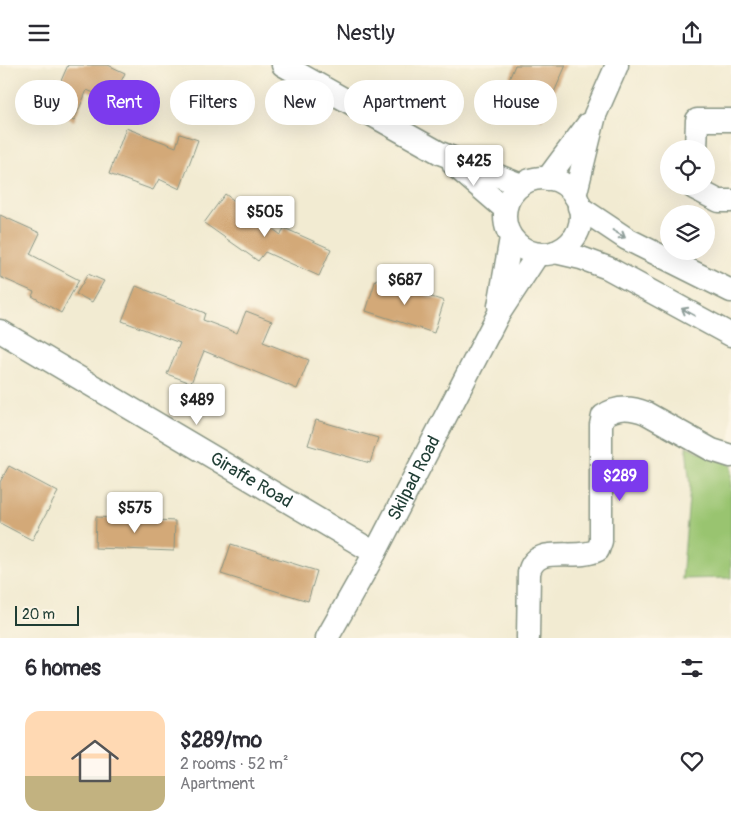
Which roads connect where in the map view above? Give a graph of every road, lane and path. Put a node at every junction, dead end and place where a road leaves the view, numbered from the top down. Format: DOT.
graph roads {
  1 [pos="283,65"];
  2 [pos="617,65"];
  3 [pos="595,115"];
  4 [pos="731,120"];
  5 [pos="696,140"];
  6 [pos="440,153"];
  7 [pos="547,179"];
  8 [pos="520,185"];
  9 [pos="707,195"];
  10 [pos="577,201"];
  11 [pos="731,201"];
  12 [pos="505,209"];
  13 [pos="511,238"];
  14 [pos="546,253"];
  15 [pos="731,291"];
  16 [pos="498,315"];
  17 [pos="0,331"];
  18 [pos="731,335"];
  19 [pos="731,456"];
  20 [pos="375,553"];
  21 [pos="327,638"];
  22 [pos="528,638"];
  1 -- 6 [label="street"];
  2 -- 3 [label="street"];
  3 -- 7 [label="street"];
  3 -- 10 [label="street"];
  4 -- 5 [label="street"];
  6 -- 8 [label="street"];
  6 -- 12 [label="street"];
  7 -- 8 [label="street"];
  7 -- 10 [label="street"];
  8 -- 12 [label="street"];
  9 -- 11 [label="street"];
  10 -- 14 [label="street"];
  10 -- 15 [label="street, one-way"];
  12 -- 13 [label="street"];
  13 -- 14 [label="street"];
  13 -- 16 [label="street, Skilpad Road"];
  14 -- 16 [label="street, Skilpad Road"];
  18 -- 14 [label="street, one-way"];
  16 -- 20 [label="street, Skilpad Road"];
  17 -- 20 [label="street, Giraffe Road"];
  19 -- 22 [label="street"];
  20 -- 21 [label="street, Skilpad Road"];
}
